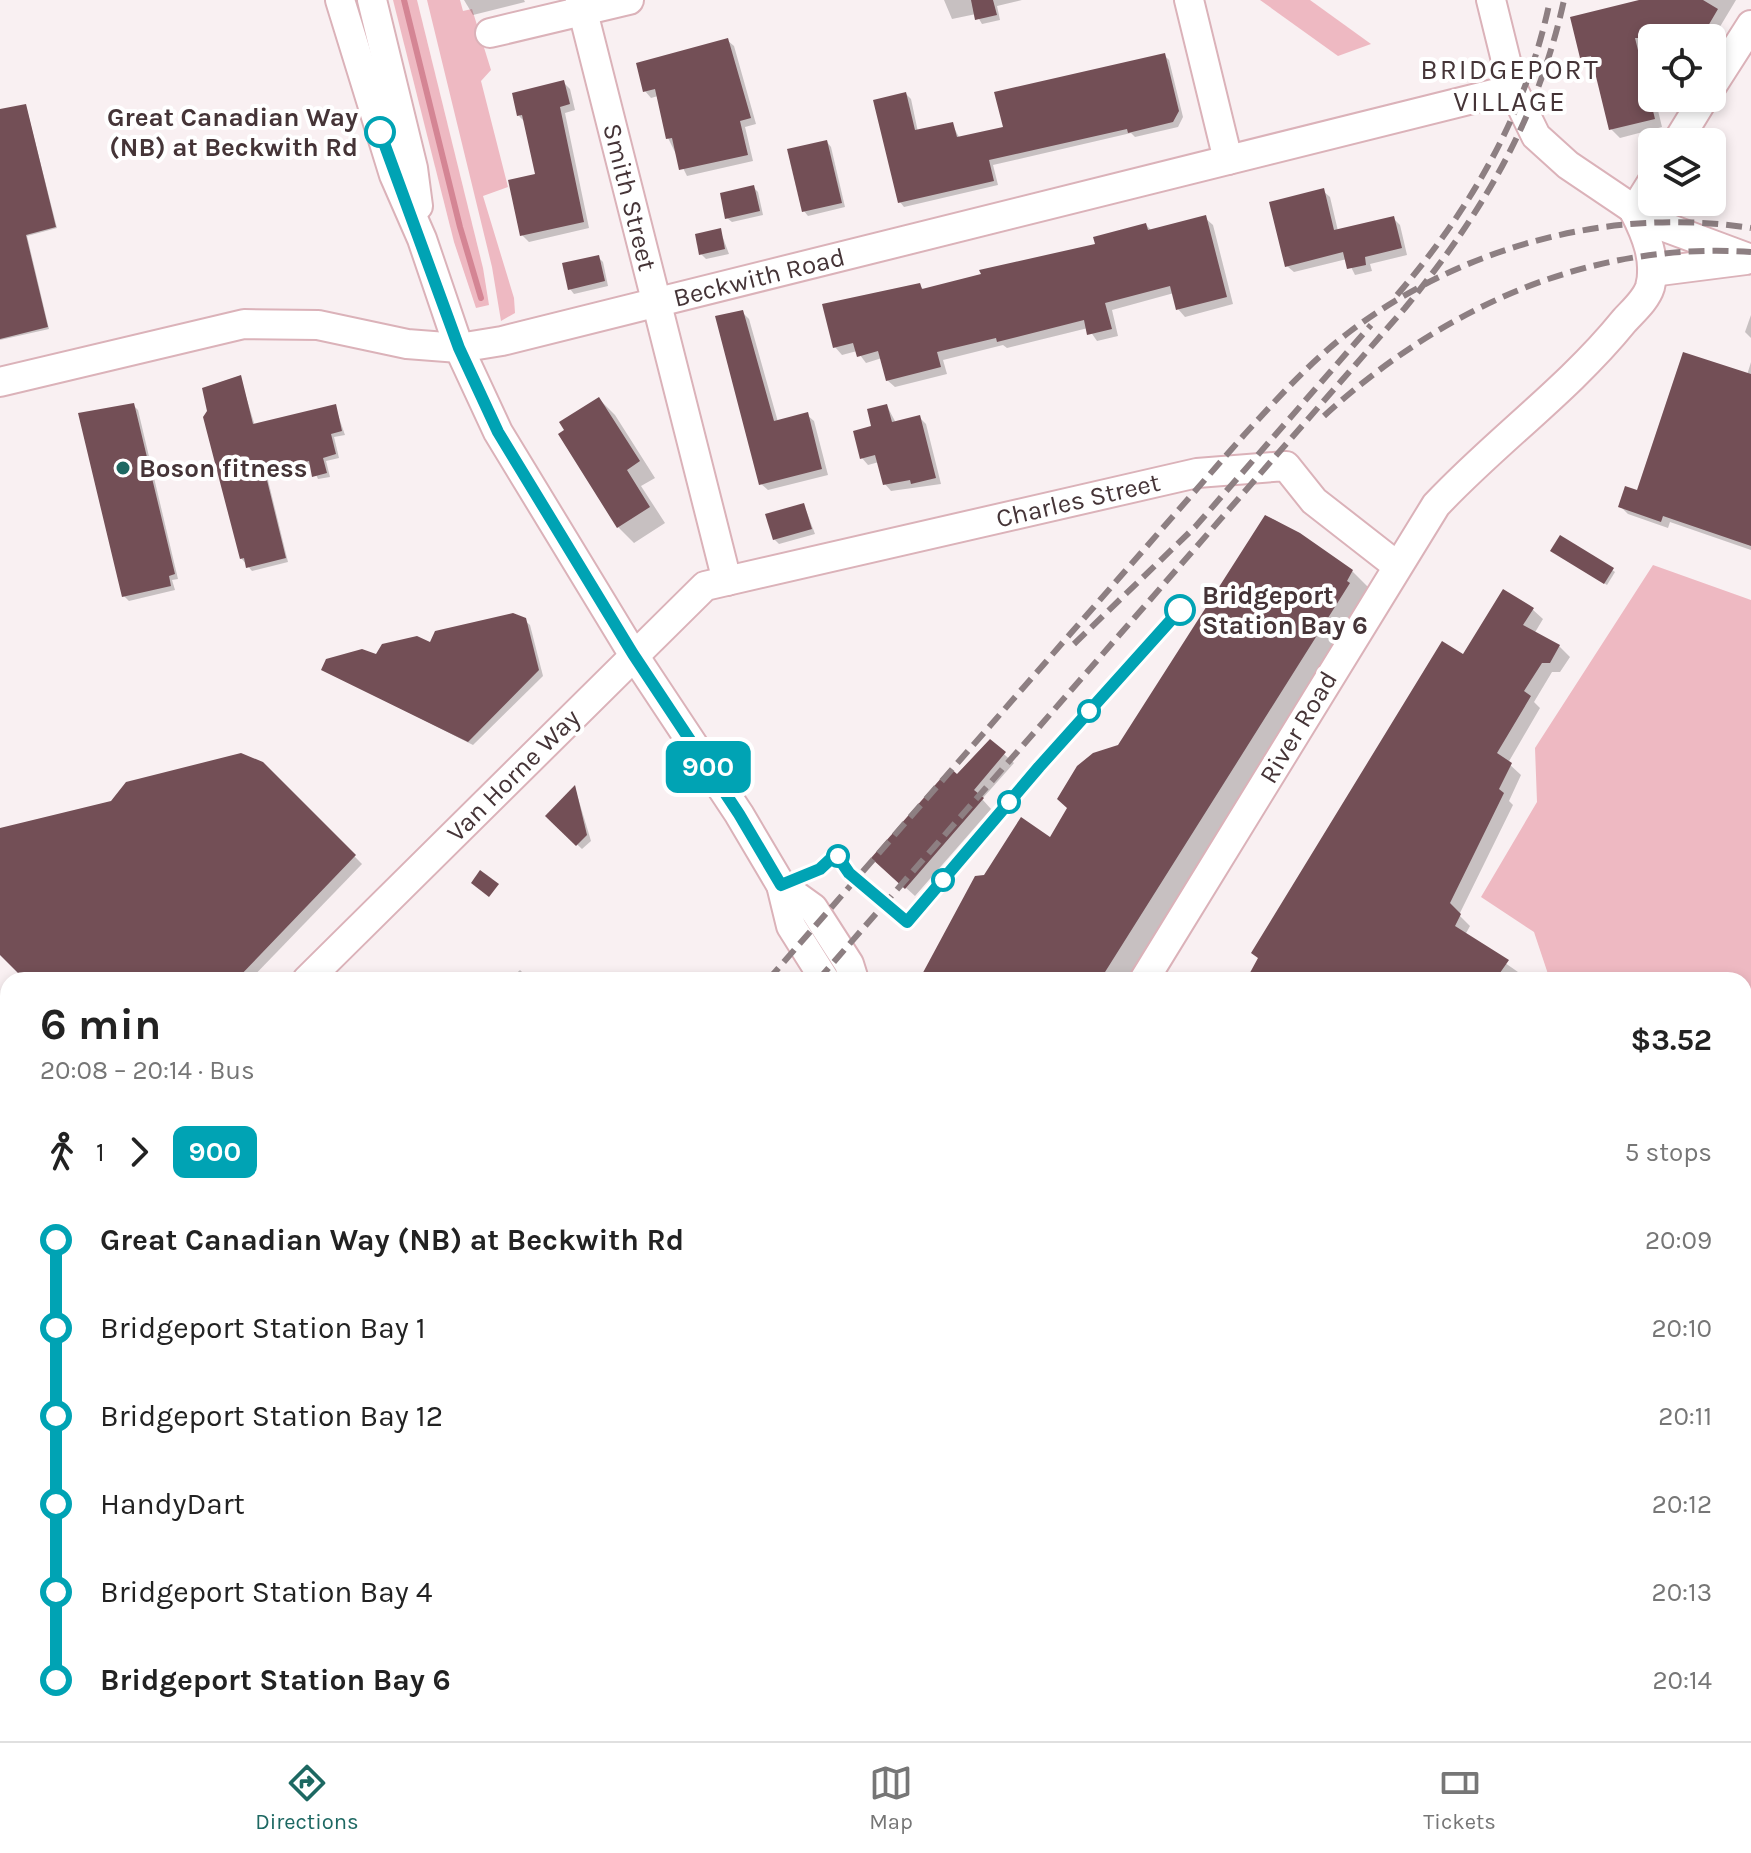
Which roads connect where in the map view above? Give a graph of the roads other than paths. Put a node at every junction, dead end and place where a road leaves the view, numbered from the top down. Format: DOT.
graph roads {
  1 [pos="340,0"];
  2 [pos="372,0"];
  3 [pos="629,0"];
  4 [pos="1189,0"];
  5 [pos="1491,0"];
  6 [pos="581,6"];
  7 [pos="1751,25"];
  8 [pos="490,33"];
  9 [pos="1726,64"];
  10 [pos="1513,89"];
  11 [pos="1228,160"];
  12 [pos="1638,205"];
  13 [pos="1634,211"];
  14 [pos="422,239"];
  15 [pos="1751,259"];
  16 [pos="1652,272"];
  17 [pos="656,303"];
  18 [pos="459,348"];
  19 [pos="0,382"];
  20 [pos="1396,565"];
  21 [pos="727,581"];
  22 [pos="633,654"];
  23 [pos="781,885"];
  24 [pos="315,972"];
  25 [pos="820,972"];
  26 [pos="852,972"];
  27 [pos="1149,972"];
  1 -- 14 [label="street"];
  2 -- 14 [label="street"];
  3 -- 6 [label="street"];
  4 -- 11 [label="street"];
  5 -- 10 [label="street"];
  6 -- 8 [label="street"];
  6 -- 17 [label="street, Smith Street"];
  7 -- 9 [label="street"];
  10 -- 11 [label="street, Beckwith Road"];
  10 -- 13 [label="street"];
  11 -- 17 [label="street, Beckwith Road"];
  12 -- 13 [label="street"];
  13 -- 15 [label="street"];
  13 -- 16 [label="street"];
  14 -- 18 [label="street"];
  15 -- 16 [label="street"];
  16 -- 20 [label="street, River Road"];
  17 -- 18 [label="street, Beckwith Road"];
  17 -- 21 [label="street, Smith Street"];
  18 -- 19 [label="street, Beckwith Road"];
  18 -- 22 [label="street"];
  20 -- 21 [label="street, Charles Street"];
  20 -- 27 [label="street, River Road"];
  21 -- 22 [label="street, Van Horne Way"];
  22 -- 23 [label="street"];
  22 -- 24 [label="street, Van Horne Way"];
  23 -- 25 [label="street"];
  23 -- 26 [label="street"];
}
